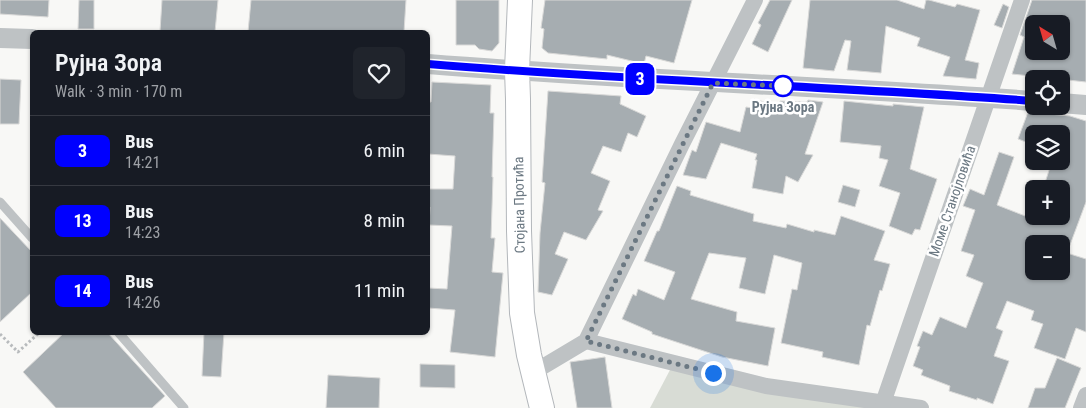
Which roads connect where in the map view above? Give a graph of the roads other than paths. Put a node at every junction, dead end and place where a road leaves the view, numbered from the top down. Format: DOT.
graph roads {
  1 [pos="520,0"];
  2 [pos="755,0"];
  3 [pos="1022,0"];
  4 [pos="0,38"];
  5 [pos="30,39"];
  6 [pos="430,64"];
  7 [pos="517,70"];
  8 [pos="713,83"];
  9 [pos="987,98"];
  10 [pos="1025,100"];
  11 [pos="1070,104"];
  12 [pos="1086,105"];
  13 [pos="0,202"];
  14 [pos="30,236"];
  15 [pos="121,335"];
  16 [pos="586,341"];
  17 [pos="534,372"];
  18 [pos="1086,395"];
  19 [pos="884,403"];
  20 [pos="184,408"];
  21 [pos="542,408"];
  22 [pos="921,408"];
  23 [pos="1081,408"];
  1 -- 7 [label="main road, Стојана Протића"];
  2 -- 8 [label="street"];
  3 -- 9 [label="street, Моме Станојловића"];
  4 -- 5 [label="street"];
  6 -- 7 [label="street"];
  7 -- 8 [label="street"];
  7 -- 17 [label="main road, Стојана Протића"];
  8 -- 9 [label="street"];
  8 -- 16 [label="street"];
  9 -- 10 [label="street"];
  9 -- 19 [label="street, Моме Станојловића"];
  11 -- 12 [label="street"];
  13 -- 14 [label="lane"];
  15 -- 20 [label="lane"];
  16 -- 17 [label="street"];
  16 -- 19 [label="street"];
  17 -- 21 [label="main road, Стојана Протића"];
  18 -- 23 [label="street"];
  19 -- 22 [label="street"];
}
